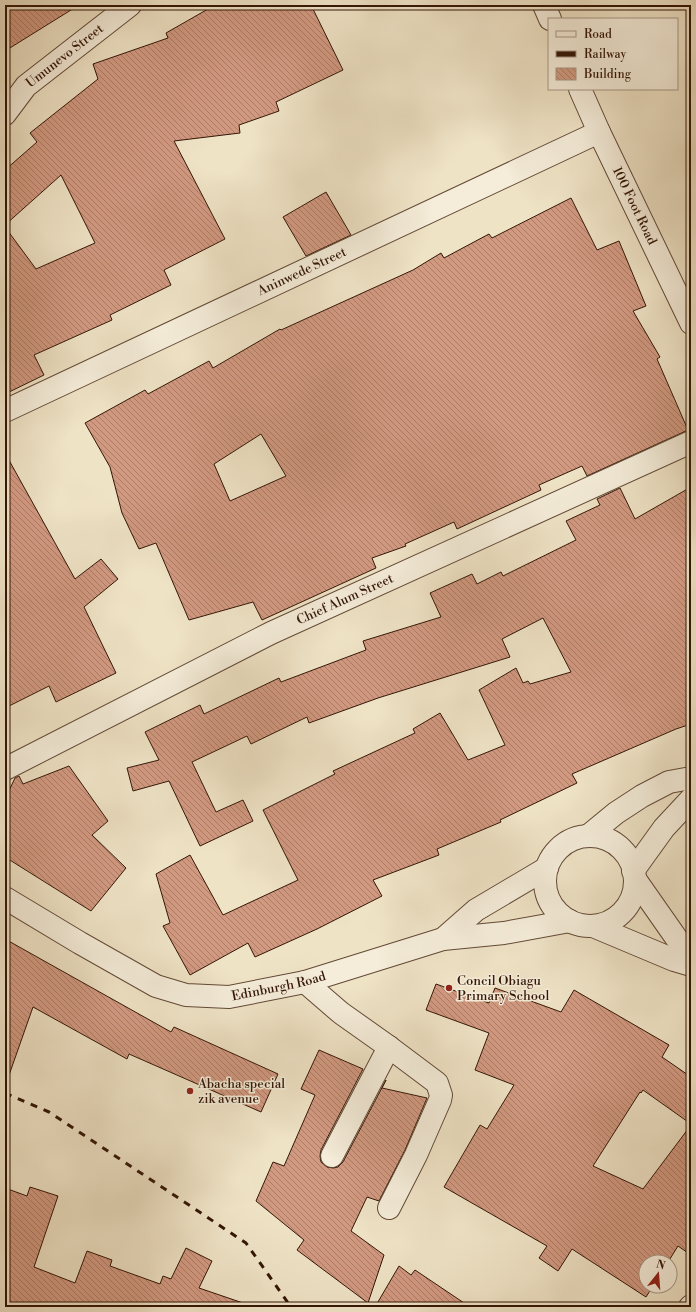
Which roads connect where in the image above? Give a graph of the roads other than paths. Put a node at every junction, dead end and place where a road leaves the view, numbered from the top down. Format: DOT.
graph roads {
  1 [pos="130,5"];
  2 [pos="544,5"];
  3 [pos="550,18"];
  4 [pos="580,90"];
  5 [pos="5,114"];
  6 [pos="599,132"];
  7 [pos="683,284"];
  8 [pos="691,323"];
  9 [pos="5,411"];
  10 [pos="691,442"];
  11 [pos="5,768"];
  12 [pos="691,778"];
  13 [pos="691,799"];
  14 [pos="588,836"];
  15 [pos="547,868"];
  16 [pos="634,875"];
  17 [pos="5,898"];
  18 [pos="570,921"];
  19 [pos="593,926"];
  20 [pos="443,939"];
  21 [pos="691,959"];
  22 [pos="691,965"];
  23 [pos="305,982"];
  24 [pos="389,1047"];
  25 [pos="332,1156"];
  26 [pos="388,1208"];
  1 -- 5 [label="street, Umunevo Street"];
  2 -- 3 [label="street"];
  4 -- 6 [label="street, 100 Foot Road"];
  6 -- 7 [label="street, 100 Foot Road"];
  6 -- 9 [label="street, Aninwede Street"];
  7 -- 8 [label="street, 100 Foot Road"];
  10 -- 11 [label="street, Chief Alum Street"];
  12 -- 14 [label="street"];
  13 -- 16 [label="street"];
  14 -- 15 [label="street"];
  14 -- 16 [label="street"];
  15 -- 18 [label="street"];
  15 -- 20 [label="street"];
  16 -- 19 [label="street"];
  16 -- 21 [label="street"];
  17 -- 23 [label="street, Edinburgh Road"];
  18 -- 19 [label="street"];
  18 -- 20 [label="street, Edinburgh Road"];
  19 -- 22 [label="street"];
  20 -- 23 [label="street, Edinburgh Road"];
  23 -- 24 [label="street"];
  24 -- 25 [label="street"];
  24 -- 26 [label="street"];
}
